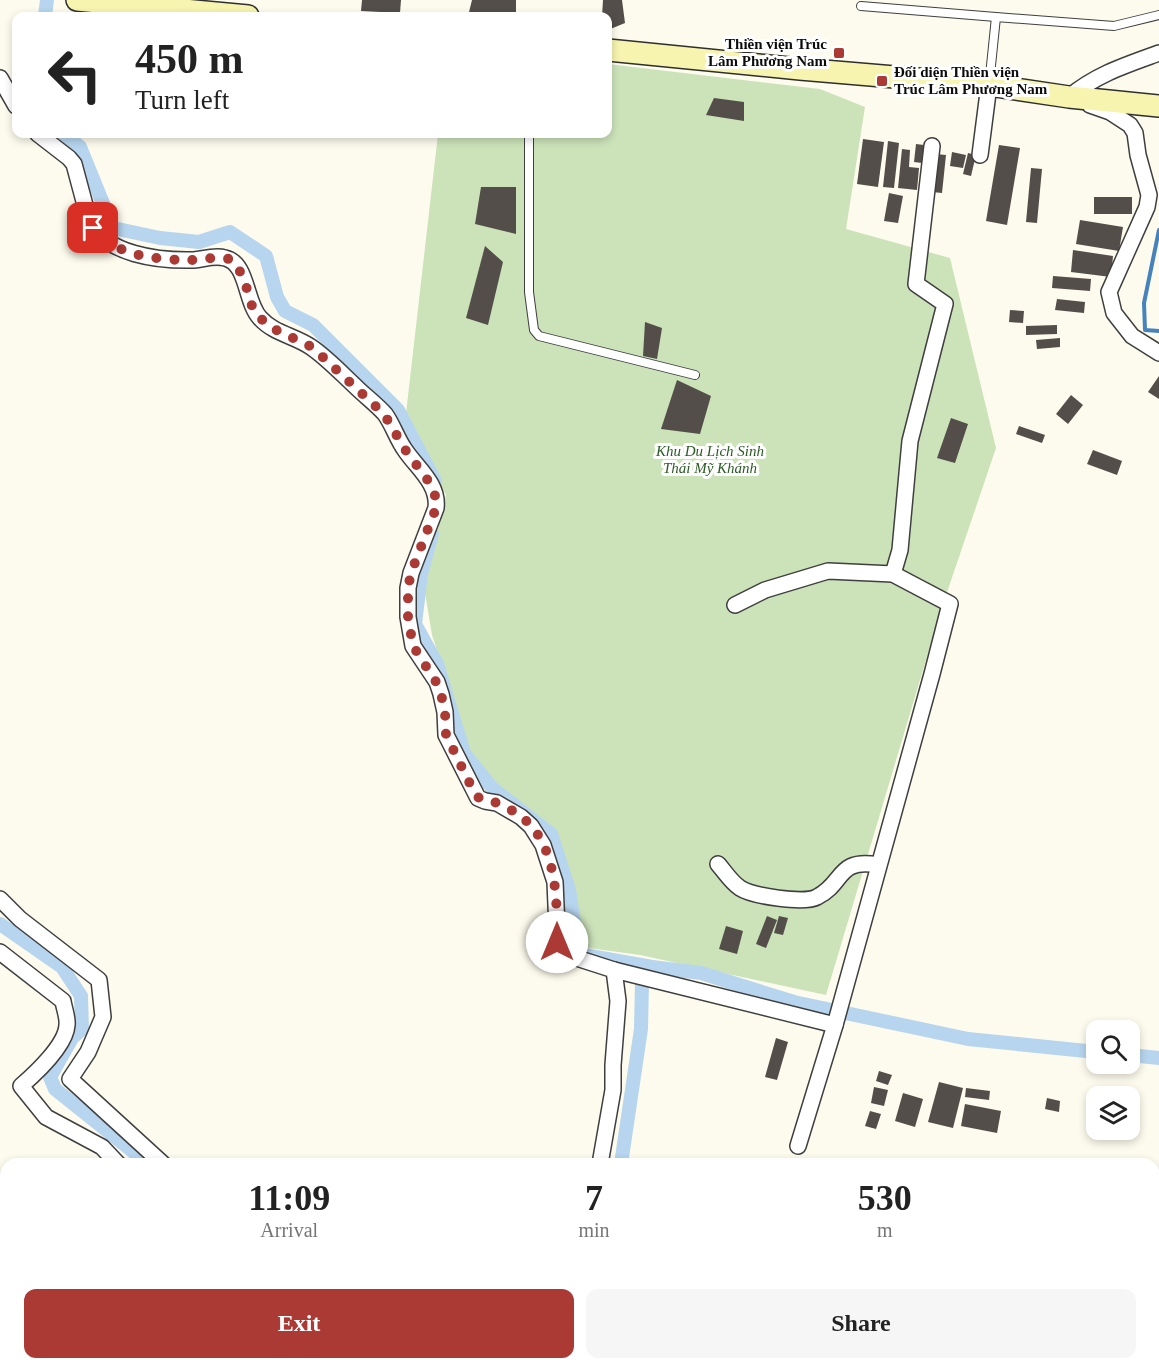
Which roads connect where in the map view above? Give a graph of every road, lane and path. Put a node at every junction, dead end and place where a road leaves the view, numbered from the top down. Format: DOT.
graph roads {
  1 [pos="77,0"];
  2 [pos="101,1"];
  3 [pos="861,6"];
  4 [pos="209,12"];
  5 [pos="1159,15"];
  6 [pos="996,17"];
  7 [pos="612,50"];
  8 [pos="1159,53"];
  9 [pos="0,78"];
  10 [pos="989,85"];
  11 [pos="1069,97"];
  12 [pos="12,99"];
  13 [pos="1158,106"];
  14 [pos="43,138"];
  15 [pos="529,138"];
  16 [pos="932,146"];
  17 [pos="980,156"];
  18 [pos="1154,198"];
  19 [pos="1159,353"];
  20 [pos="695,375"];
  21 [pos="893,574"];
  22 [pos="735,605"];
  23 [pos="718,864"];
  24 [pos="878,866"];
  25 [pos="0,899"];
  26 [pos="0,952"];
  27 [pos="621,971"];
  28 [pos="836,1024"];
  29 [pos="798,1146"];
  30 [pos="112,1158"];
  31 [pos="156,1158"];
  32 [pos="601,1158"];
  1 -- 2 [label="main road"];
  2 -- 4 [label="main road"];
  3 -- 6 [label="lane"];
  5 -- 6 [label="lane"];
  6 -- 10 [label="lane"];
  7 -- 10 [label="main road"];
  8 -- 11 [label="street"];
  9 -- 12 [label="street"];
  10 -- 11 [label="main road"];
  10 -- 17 [label="street"];
  11 -- 13 [label="main road"];
  11 -- 18 [label="street"];
  14 -- 27 [label="street"];
  15 -- 20 [label="lane"];
  16 -- 21 [label="street"];
  18 -- 19 [label="street"];
  21 -- 22 [label="street"];
  21 -- 24 [label="street"];
  23 -- 24 [label="street"];
  24 -- 28 [label="street"];
  25 -- 31 [label="street"];
  26 -- 30 [label="street"];
  27 -- 28 [label="street"];
  27 -- 32 [label="street"];
  28 -- 29 [label="street"];
}
